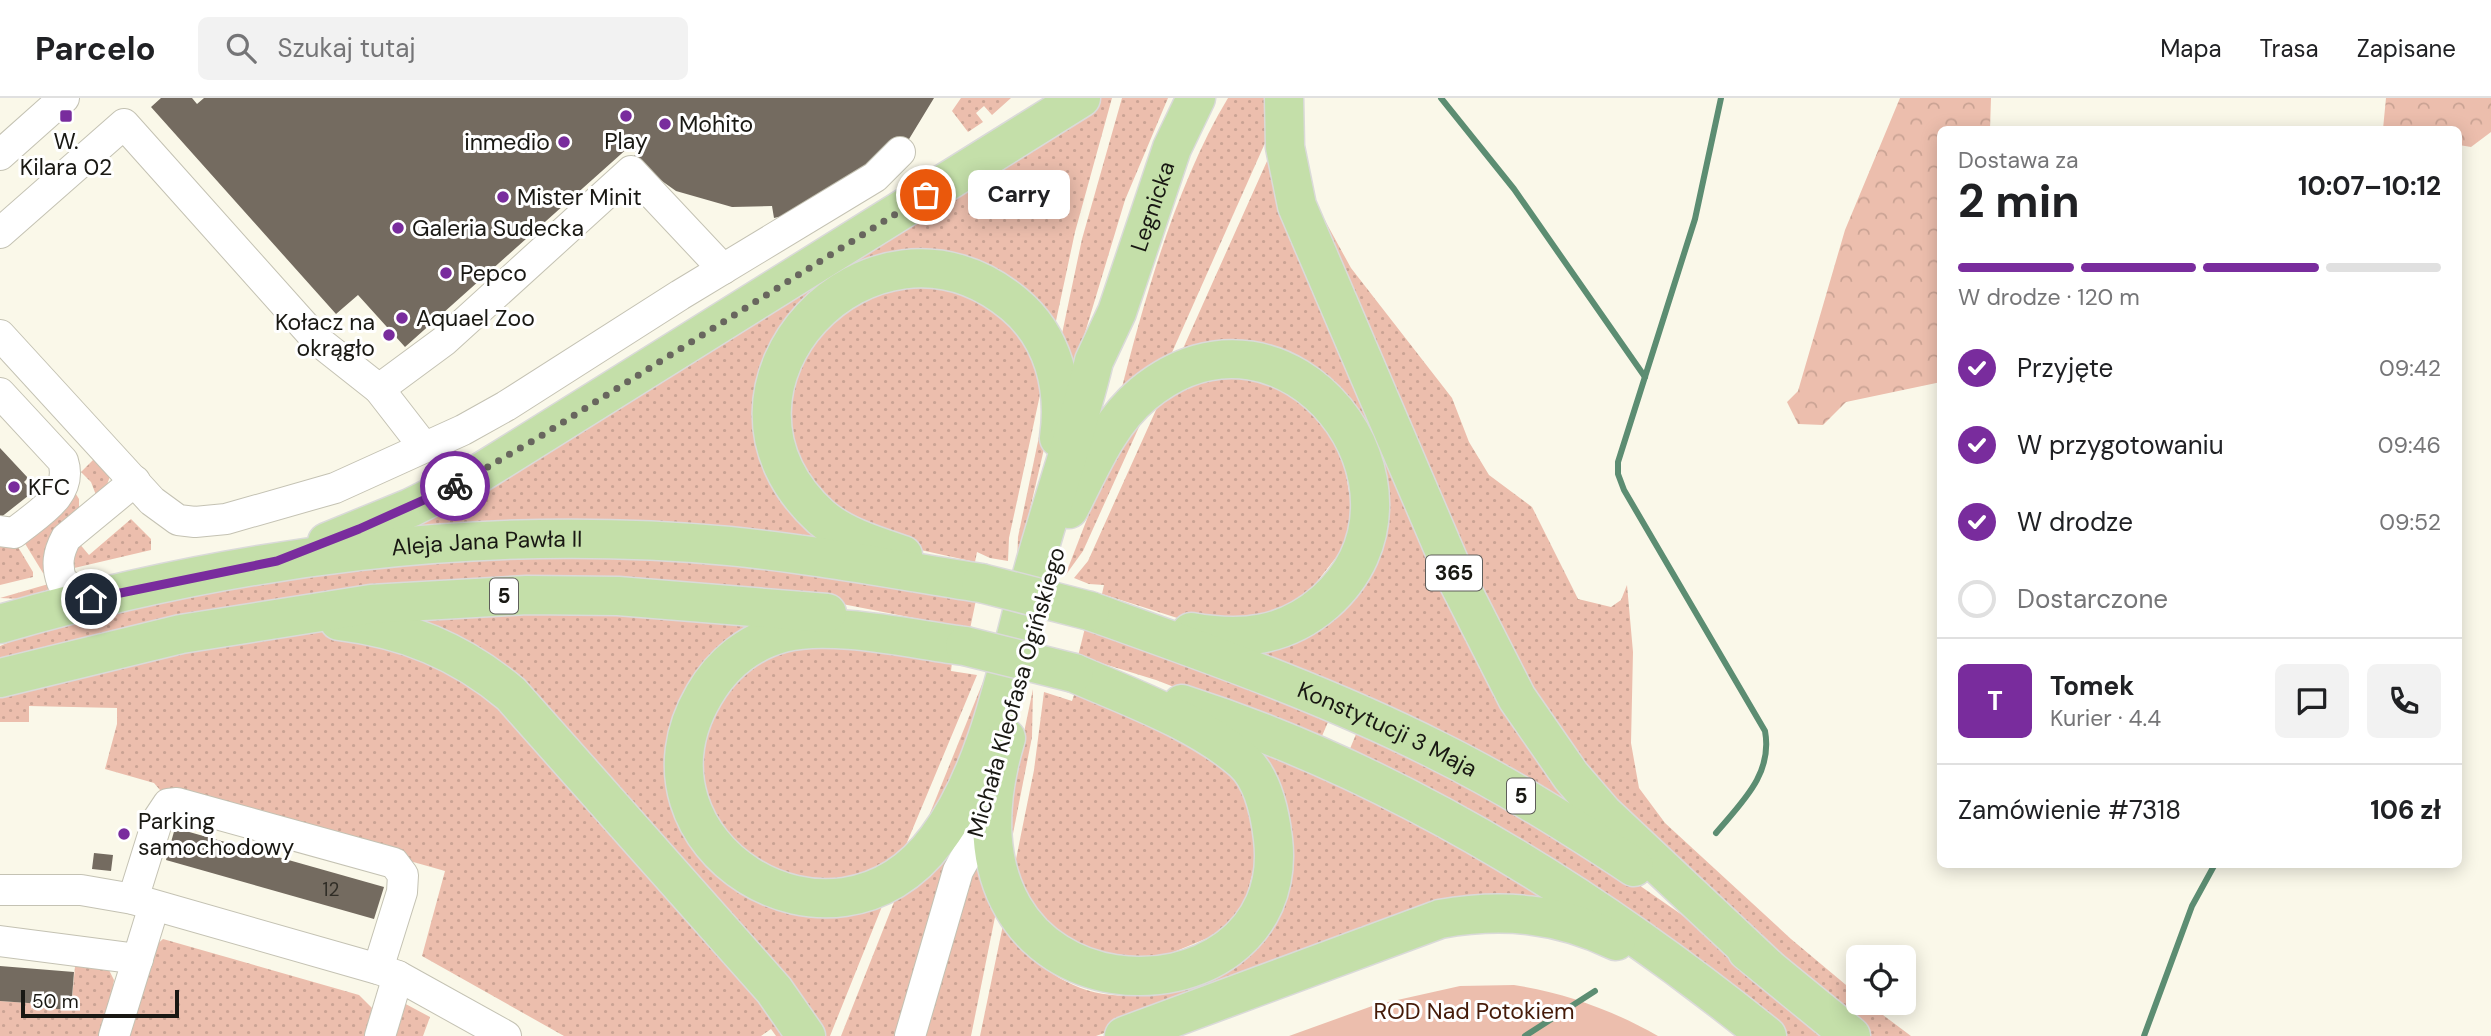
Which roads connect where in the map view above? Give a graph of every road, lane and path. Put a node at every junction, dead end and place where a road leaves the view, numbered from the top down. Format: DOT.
graph roads {
  1 [pos="64,98"];
  2 [pos="1081,98"];
  3 [pos="1196,98"];
  4 [pos="1284,98"];
  5 [pos="900,152"];
  6 [pos="0,155"];
  7 [pos="0,233"];
  8 [pos="723,269"];
  9 [pos="0,335"];
  10 [pos="22,359"];
  11 [pos="0,379"];
  12 [pos="379,389"];
  13 [pos="0,393"];
  14 [pos="424,447"];
  15 [pos="63,461"];
  16 [pos="135,481"];
  17 [pos="1060,509"];
  18 [pos="92,517"];
  19 [pos="0,531"];
  20 [pos="277,561"];
  21 [pos="981,583"];
  22 [pos="91,599"];
  23 [pos="1090,611"];
  24 [pos="10,615"];
  25 [pos="243,623"];
  26 [pos="965,646"];
  27 [pos="1074,673"];
  28 [pos="0,678"];
  29 [pos="989,763"];
  30 [pos="0,890"];
  31 [pos="144,902"];
  32 [pos="0,941"];
  33 [pos="138,959"];
  34 [pos="1767,967"];
  35 [pos="388,973"];
  36 [pos="1738,1013"];
  37 [pos="114,1036"];
  38 [pos="380,1036"];
  39 [pos="506,1036"];
  40 [pos="806,1036"];
  41 [pos="910,1036"];
  42 [pos="1124,1036"];
  43 [pos="1767,1036"];
  44 [pos="1851,1036"];
  1 -- 6 [label="street"];
  2 -- 20 [label="main road"];
  3 -- 17 [label="main road, Legnicka"];
  4 -- 34 [label="main road, 365"];
  5 -- 8 [label="street"];
  7 -- 12 [label="street"];
  8 -- 12 [label="street"];
  8 -- 14 [label="street"];
  9 -- 10 [label="street"];
  10 -- 11 [label="street"];
  10 -- 16 [label="street"];
  12 -- 14 [label="street"];
  13 -- 15 [label="street"];
  14 -- 16 [label="street"];
  15 -- 18 [label="street"];
  15 -- 19 [label="street"];
  16 -- 18 [label="street"];
  17 -- 21 [label="main road"];
  17 -- 23 [label="main road"];
  17 -- 29 [label="main road, Michała Kleofasa Ogińskiego"];
  18 -- 22 [label="street"];
  20 -- 21 [label="main road, Aleja Jana Pawła II / 5"];
  20 -- 22 [label="main road, Aleja Jana Pawła II / 5"];
  21 -- 23 [label="main road, Konstytucji 3 Maja / 5, bridge"];
  22 -- 24 [label="main road, Aleja Jana Pawła II / 5"];
  23 -- 34 [label="main road, Konstytucji 3 Maja / 5"];
  25 -- 26 [label="main road, 5"];
  25 -- 28 [label="main road, 5"];
  25 -- 40 [label="main road"];
  26 -- 27 [label="main road, 5, bridge"];
  26 -- 29 [label="main road"];
  27 -- 29 [label="main road"];
  27 -- 36 [label="main road, 5"];
  29 -- 41 [label="street, Michała Kleofasa Ogińskiego"];
  30 -- 31 [label="street"];
  31 -- 33 [label="street"];
  31 -- 35 [label="street"];
  31 -- 35 [label="street"];
  32 -- 33 [label="street"];
  33 -- 37 [label="street"];
  34 -- 44 [label="main road, Konstytucji 3 Maja / 5"];
  35 -- 38 [label="street"];
  35 -- 39 [label="street"];
  36 -- 42 [label="main road"];
  36 -- 43 [label="main road, 5"];
}
